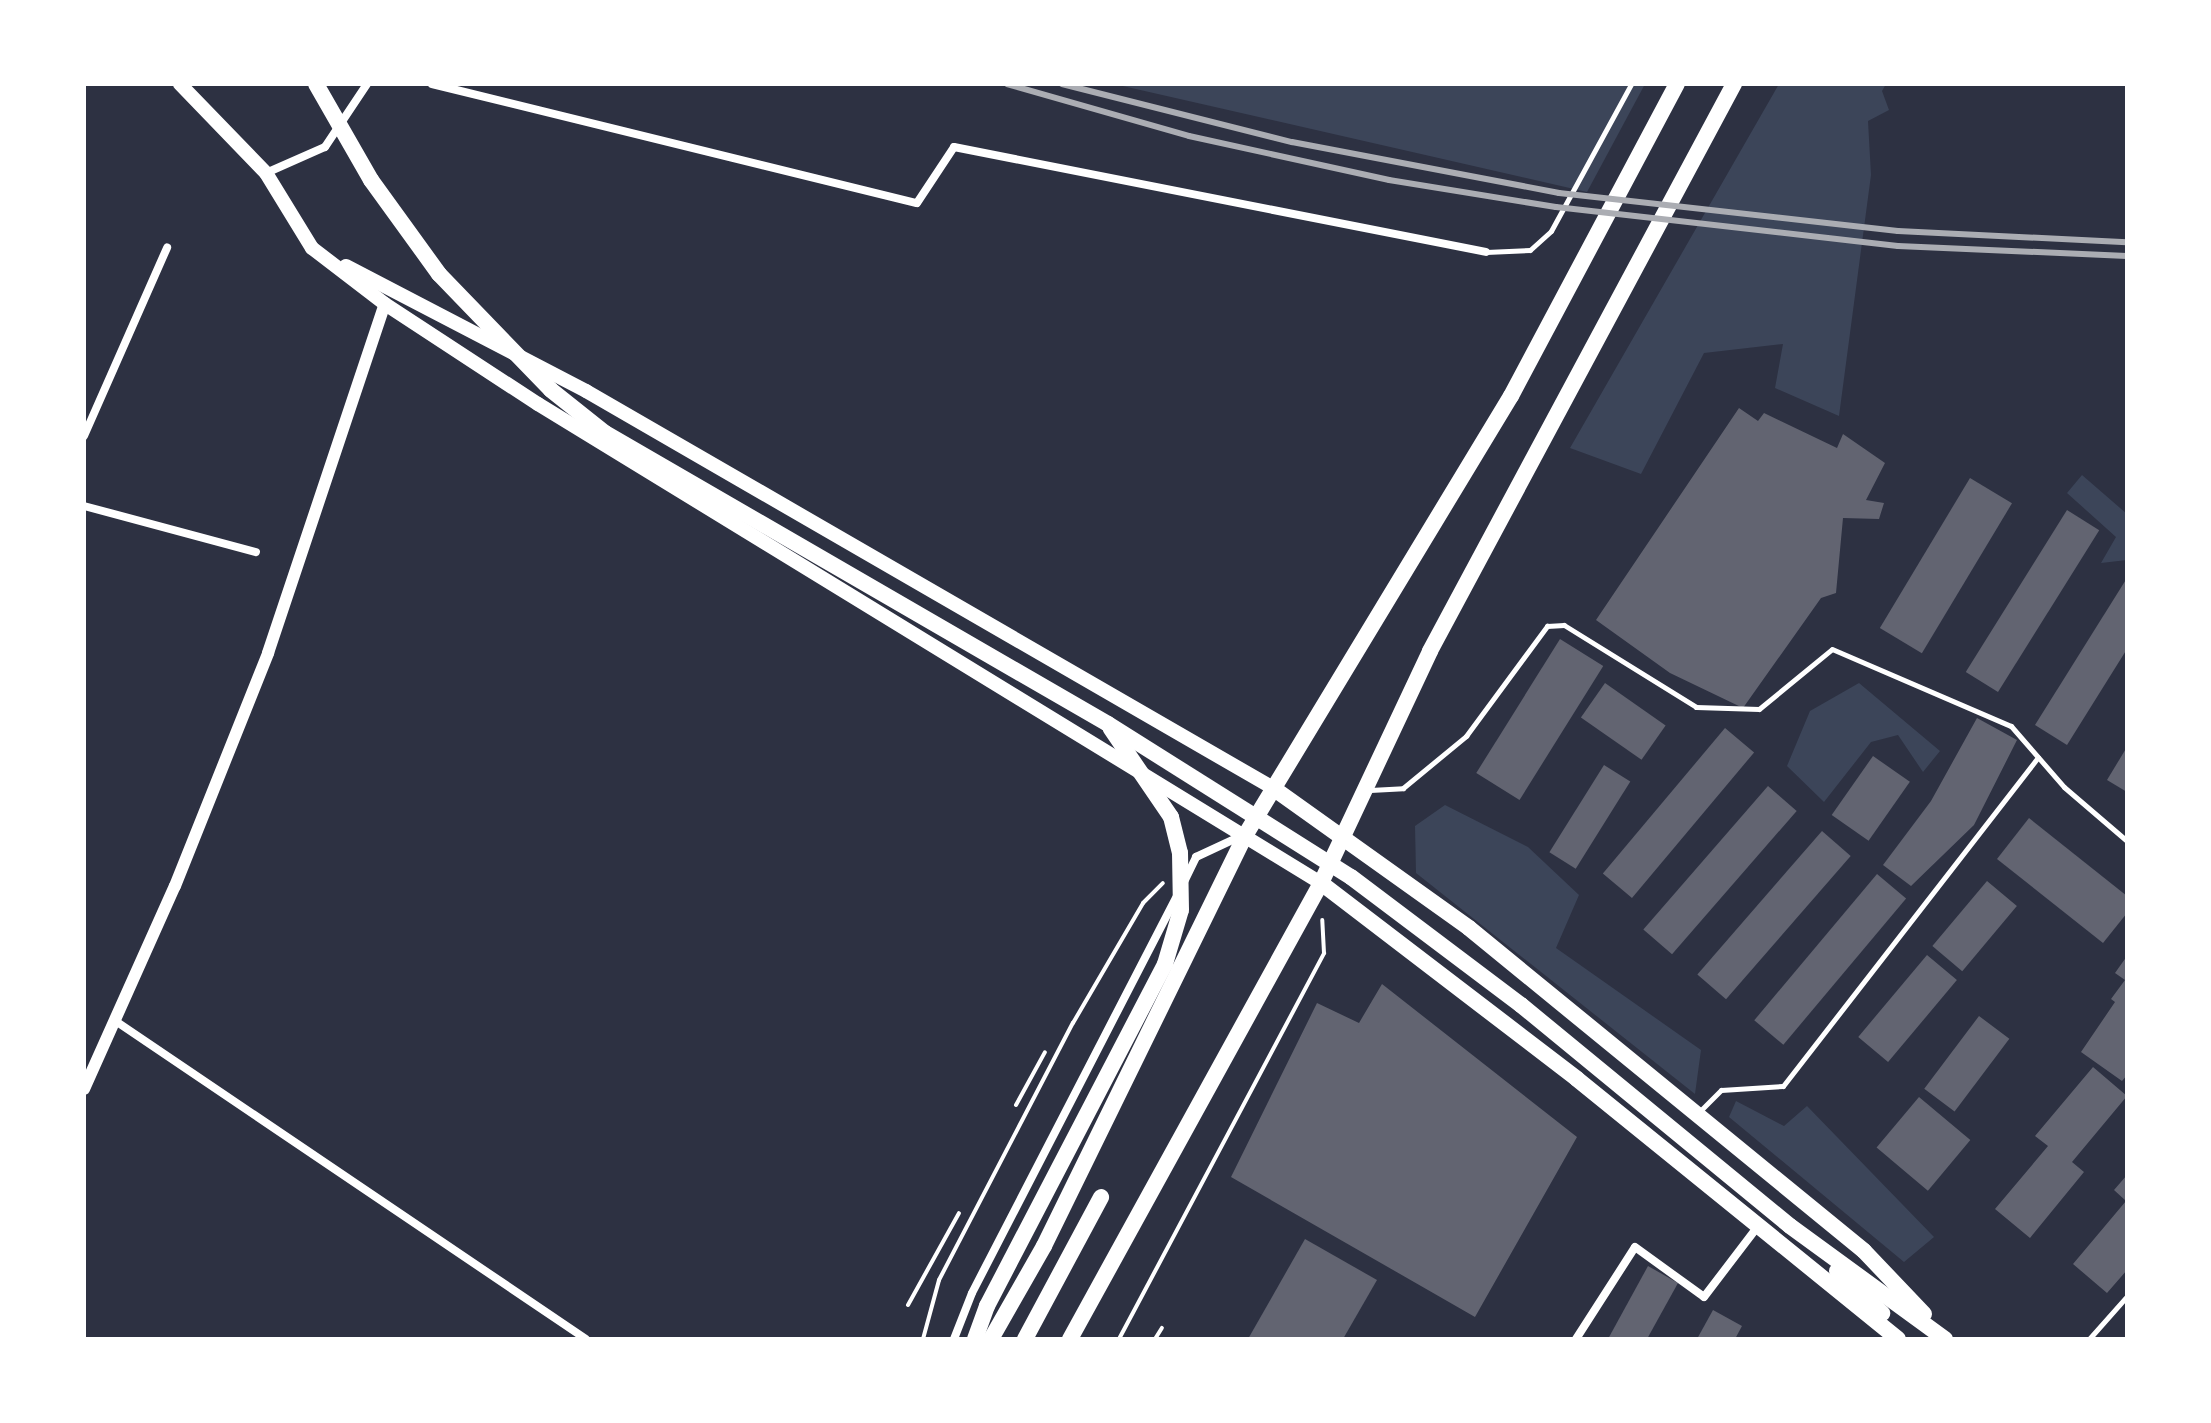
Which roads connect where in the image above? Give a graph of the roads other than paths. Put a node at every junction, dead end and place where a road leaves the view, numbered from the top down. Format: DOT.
graph roads {
  1 [pos="180,84"];
  2 [pos="316,84"];
  3 [pos="367,84"];
  4 [pos="432,84"];
  5 [pos="1631,84"];
  6 [pos="1677,84"];
  7 [pos="1734,84"];
  8 [pos="266,173"];
  9 [pos="167,248"];
  10 [pos="312,248"];
  11 [pos="1486,252"];
  12 [pos="385,304"];
  13 [pos="84,436"];
  14 [pos="84,506"];
  15 [pos="256,552"];
  16 [pos="1108,724"];
  17 [pos="2038,757"];
  18 [pos="1273,788"];
  19 [pos="1363,790"];
  20 [pos="1343,833"];
  21 [pos="1246,834"];
  22 [pos="2127,841"];
  23 [pos="1321,883"];
  24 [pos="117,1022"];
  25 [pos="84,1089"];
  26 [pos="1695,1116"];
  27 [pos="1101,1197"];
  28 [pos="1758,1226"];
  29 [pos="1790,1226"];
  30 [pos="2127,1296"];
  31 [pos="574,1336"];
  32 [pos="586,1339"];
  33 [pos="954,1339"];
  34 [pos="975,1339"];
  35 [pos="991,1339"];
  36 [pos="1025,1339"];
  37 [pos="1070,1339"];
  38 [pos="1576,1339"];
  39 [pos="1898,1339"];
  40 [pos="1909,1339"];
  41 [pos="1946,1339"];
  42 [pos="2089,1339"];
  1 -- 8 [label="main road"];
  2 -- 16 [label="main road"];
  3 -- 8 [label="street"];
  4 -- 11 [label="street"];
  5 -- 11 [label="lane"];
  6 -- 18 [label="main road"];
  7 -- 19 [label="main road"];
  8 -- 10 [label="main road"];
  9 -- 13 [label="street"];
  10 -- 12 [label="main road"];
  10 -- 18 [label="main road"];
  12 -- 21 [label="main road"];
  12 -- 24 [label="street"];
  14 -- 15 [label="street"];
  16 -- 29 [label="main road"];
  16 -- 34 [label="main road"];
  17 -- 19 [label="lane"];
  17 -- 22 [label="lane"];
  17 -- 26 [label="lane"];
  18 -- 20 [label="main road"];
  18 -- 21 [label="main road"];
  19 -- 20 [label="main road"];
  20 -- 23 [label="main road"];
  20 -- 26 [label="main road"];
  21 -- 23 [label="main road"];
  21 -- 33 [label="street"];
  21 -- 35 [label="main road"];
  23 -- 28 [label="main road"];
  23 -- 37 [label="main road"];
  24 -- 25 [label="street"];
  24 -- 31 [label="street"];
  26 -- 41 [label="main road"];
  27 -- 36 [label="main road"];
  28 -- 38 [label="street"];
  28 -- 39 [label="main road"];
  29 -- 40 [label="main road"];
  29 -- 41 [label="main road"];
  30 -- 42 [label="lane"];
  31 -- 32 [label="street"];
}
